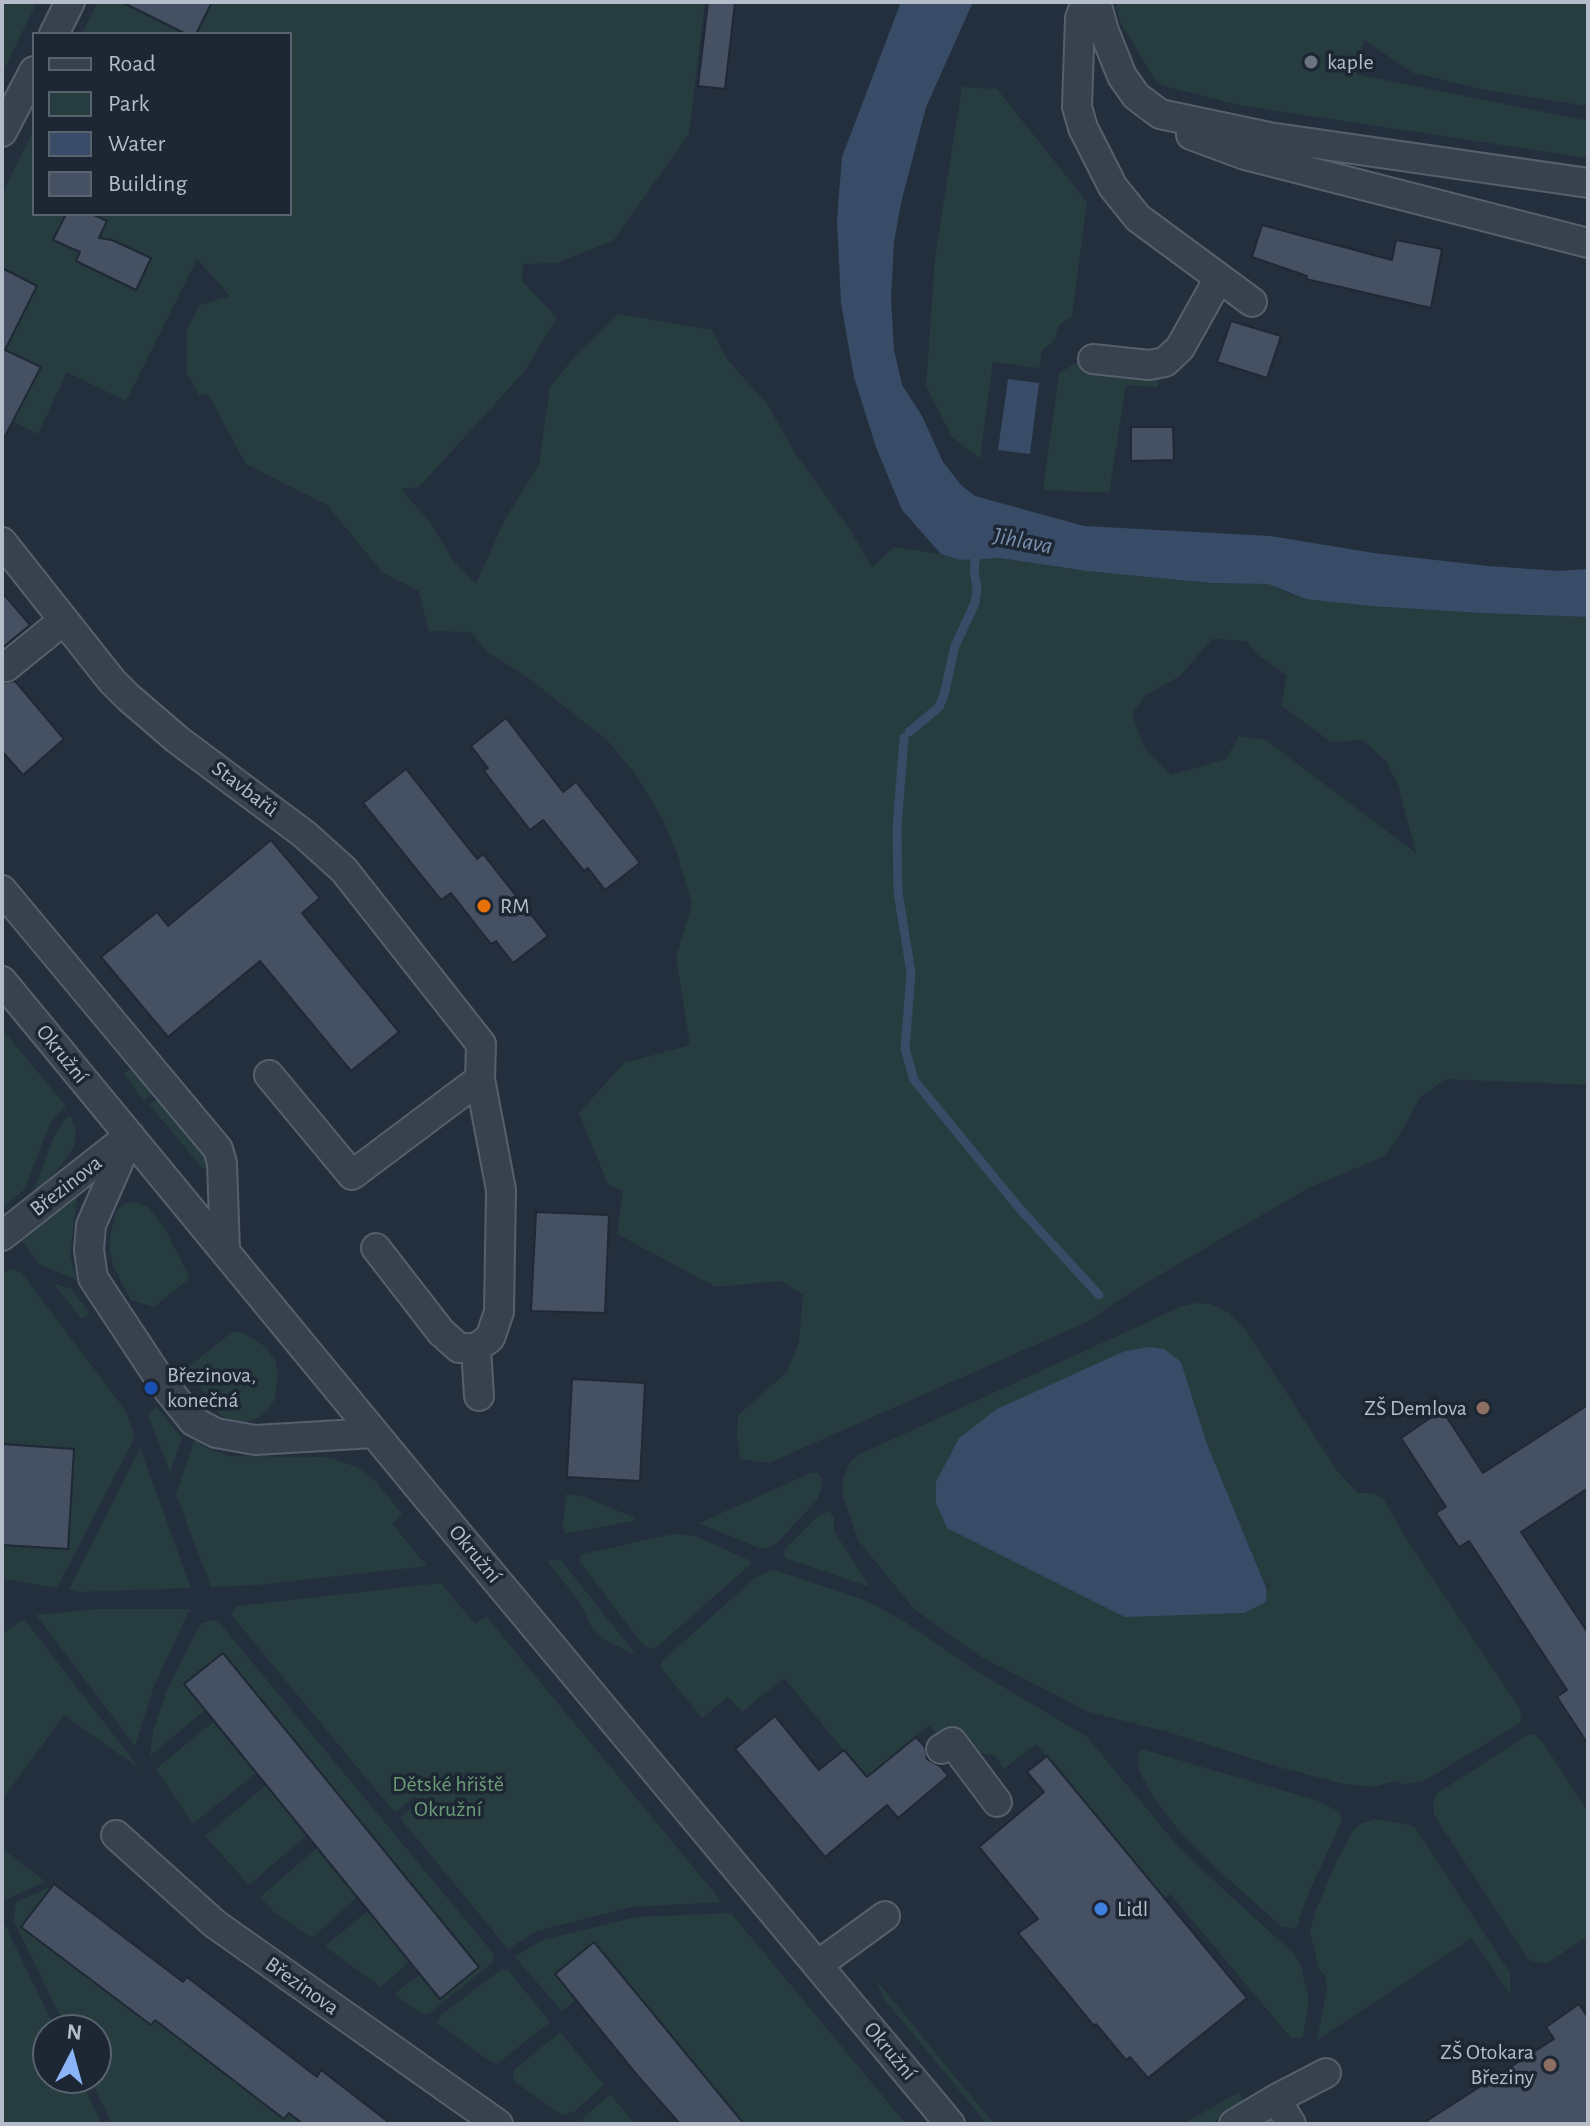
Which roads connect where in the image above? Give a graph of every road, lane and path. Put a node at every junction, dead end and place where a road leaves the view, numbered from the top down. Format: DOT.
graph roads {
  1 [pos="70,2"];
  2 [pos="1086,2"];
  3 [pos="1096,2"];
  4 [pos="55,32"];
  5 [pos="32,75"];
  6 [pos="1160,114"];
  7 [pos="2,132"];
  8 [pos="1588,183"];
  9 [pos="1588,243"];
  10 [pos="1219,278"];
  11 [pos="1252,302"];
  12 [pos="1093,359"];
  13 [pos="2,542"];
  14 [pos="64,620"];
  15 [pos="6,667"];
  16 [pos="2,890"];
  17 [pos="2,981"];
  18 [pos="269,1075"];
  19 [pos="480,1079"];
  20 [pos="130,1136"];
  21 [pos="2,1236"];
  22 [pos="376,1248"];
  23 [pos="225,1250"];
  24 [pos="476,1348"];
  25 [pos="479,1396"];
  26 [pos="374,1433"];
  27 [pos="941,1749"];
  28 [pos="997,1802"];
  29 [pos="116,1835"];
  30 [pos="885,1916"];
  31 [pos="819,1964"];
  32 [pos="1326,2073"];
  33 [pos="1276,2099"];
  34 [pos="498,2124"];
  35 [pos="950,2124"];
  36 [pos="1234,2124"];
  37 [pos="1291,2124"];
  1 -- 4 [label="street"];
  2 -- 10 [label="street"];
  3 -- 6 [label="street"];
  5 -- 7 [label="street"];
  6 -- 8 [label="street"];
  6 -- 9 [label="street"];
  10 -- 11 [label="street"];
  10 -- 12 [label="street"];
  13 -- 14 [label="street, Stavbařů"];
  14 -- 15 [label="street"];
  14 -- 19 [label="street, Stavbařů"];
  16 -- 23 [label="street"];
  17 -- 20 [label="street, Okružní"];
  18 -- 19 [label="street"];
  19 -- 24 [label="street"];
  20 -- 21 [label="street, Březinova"];
  20 -- 23 [label="street, Okružní"];
  20 -- 26 [label="street"];
  22 -- 24 [label="street"];
  23 -- 26 [label="street, Okružní"];
  24 -- 25 [label="street"];
  26 -- 31 [label="street, Okružní"];
  27 -- 28 [label="street"];
  29 -- 34 [label="street, Březinova"];
  30 -- 31 [label="street"];
  31 -- 35 [label="street, Okružní"];
  32 -- 33 [label="street"];
  33 -- 36 [label="street"];
  33 -- 37 [label="street"];
}
